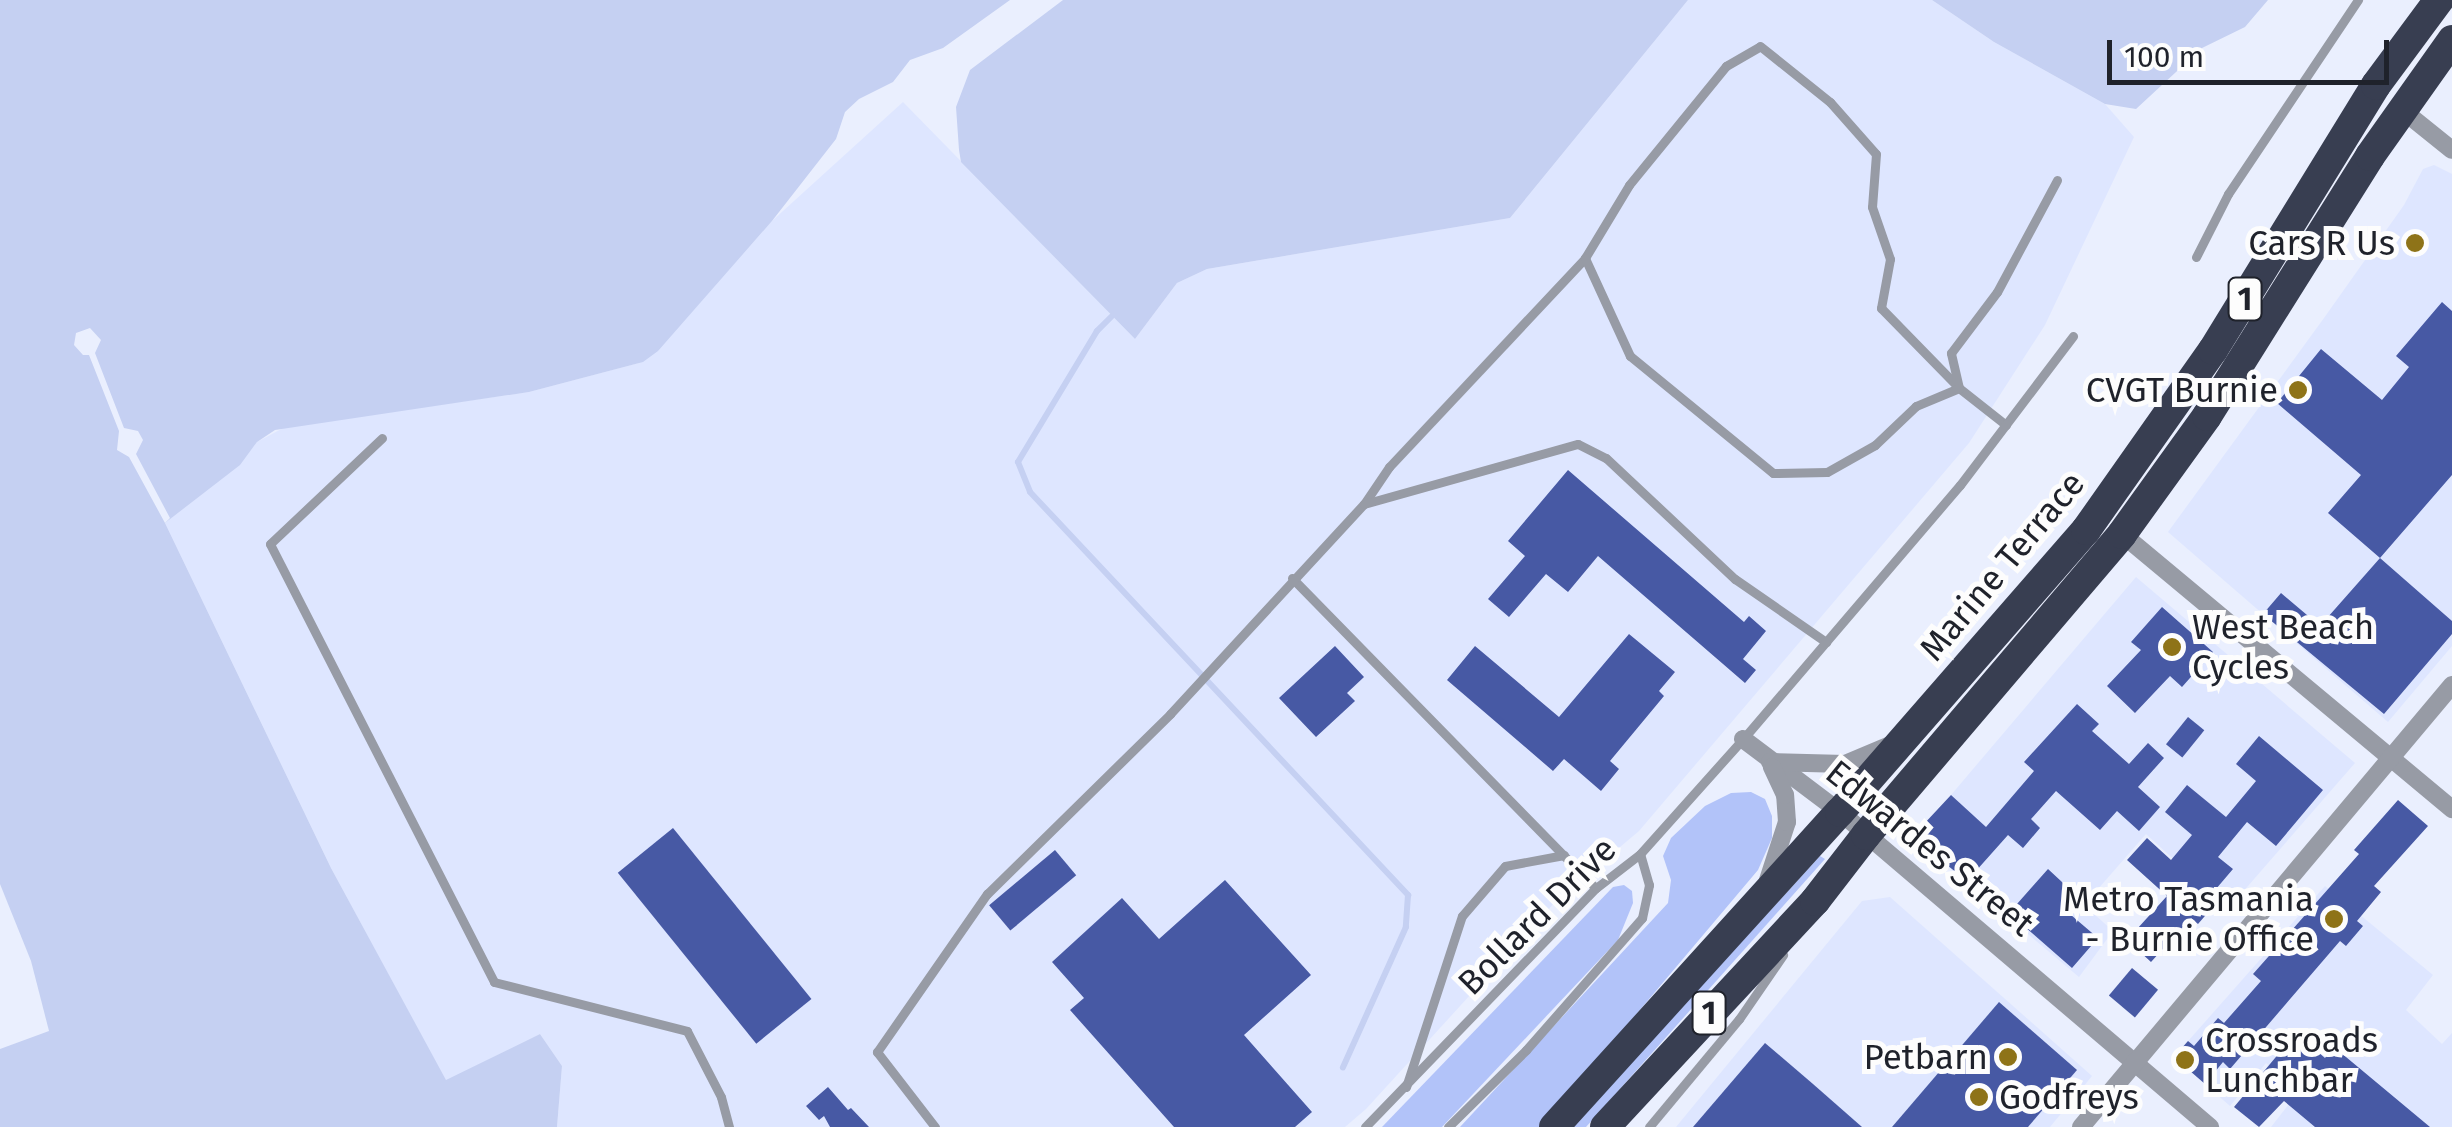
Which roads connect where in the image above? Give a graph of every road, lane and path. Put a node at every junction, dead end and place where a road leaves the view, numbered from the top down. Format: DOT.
graph roads {
  1 [pos="2358,0"];
  2 [pos="2439,0"];
  3 [pos="2452,40"];
  4 [pos="2401,109"];
  5 [pos="2452,150"];
  6 [pos="2056,180"];
  7 [pos="2196,257"];
  8 [pos="1585,258"];
  9 [pos="2073,336"];
  10 [pos="1960,388"];
  11 [pos="2006,425"];
  12 [pos="382,438"];
  13 [pos="1364,504"];
  14 [pos="2122,534"];
  15 [pos="1292,578"];
  16 [pos="1826,642"];
  17 [pos="2452,686"];
  18 [pos="1905,738"];
  19 [pos="1743,739"];
  20 [pos="2391,757"];
  21 [pos="1770,762"];
  22 [pos="2452,809"];
  23 [pos="1840,812"];
  24 [pos="1866,834"];
  25 [pos="1640,854"];
  26 [pos="1564,855"];
  27 [pos="1596,888"];
  28 [pos="1815,901"];
  29 [pos="1746,916"];
  30 [pos="2134,1064"];
  31 [pos="1405,1089"];
  32 [pos="728,1127"];
  33 [pos="935,1127"];
  34 [pos="1365,1127"];
  35 [pos="1448,1127"];
  36 [pos="1554,1127"];
  37 [pos="1604,1127"];
  38 [pos="1649,1127"];
  39 [pos="2081,1127"];
  40 [pos="2210,1127"];
  1 -- 7 [label="lane"];
  2 -- 18 [label="highway, Marine Terrace / 1"];
  3 -- 4 [label="highway, Marine Terrace / 1"];
  4 -- 5 [label="street"];
  4 -- 14 [label="highway, Marine Terrace / 1"];
  6 -- 10 [label="lane"];
  8 -- 10 [label="lane"];
  8 -- 10 [label="lane"];
  8 -- 13 [label="lane"];
  9 -- 11 [label="lane, Bollard Drive"];
  10 -- 11 [label="lane"];
  11 -- 16 [label="lane, Bollard Drive"];
  12 -- 32 [label="lane"];
  13 -- 15 [label="lane"];
  13 -- 16 [label="lane"];
  14 -- 20 [label="street"];
  14 -- 24 [label="highway, Marine Terrace / 1"];
  15 -- 26 [label="lane"];
  15 -- 33 [label="lane"];
  16 -- 19 [label="lane, Bollard Drive"];
  17 -- 20 [label="street"];
  18 -- 21 [label="street"];
  18 -- 23 [label="highway, Marine Terrace / 1"];
  19 -- 21 [label="street, Edwardes Street"];
  19 -- 25 [label="lane, Bollard Drive"];
  20 -- 22 [label="street"];
  20 -- 30 [label="street"];
  21 -- 23 [label="street, Edwardes Street"];
  21 -- 29 [label="street"];
  23 -- 24 [label="street, Edwardes Street"];
  23 -- 29 [label="highway, Marine Terrace / 1"];
  24 -- 28 [label="highway, Marine Terrace / 1"];
  24 -- 30 [label="street, Edwardes Street"];
  25 -- 27 [label="lane, Bollard Drive"];
  25 -- 35 [label="lane"];
  26 -- 27 [label="lane"];
  26 -- 31 [label="lane"];
  27 -- 31 [label="lane, Bollard Drive"];
  28 -- 37 [label="highway, Marine Terrace / 1"];
  28 -- 38 [label="lane"];
  29 -- 36 [label="highway, Marine Terrace / 1"];
  30 -- 39 [label="street"];
  30 -- 40 [label="street, Edwardes Street"];
  31 -- 34 [label="lane, Bollard Drive"];
}
